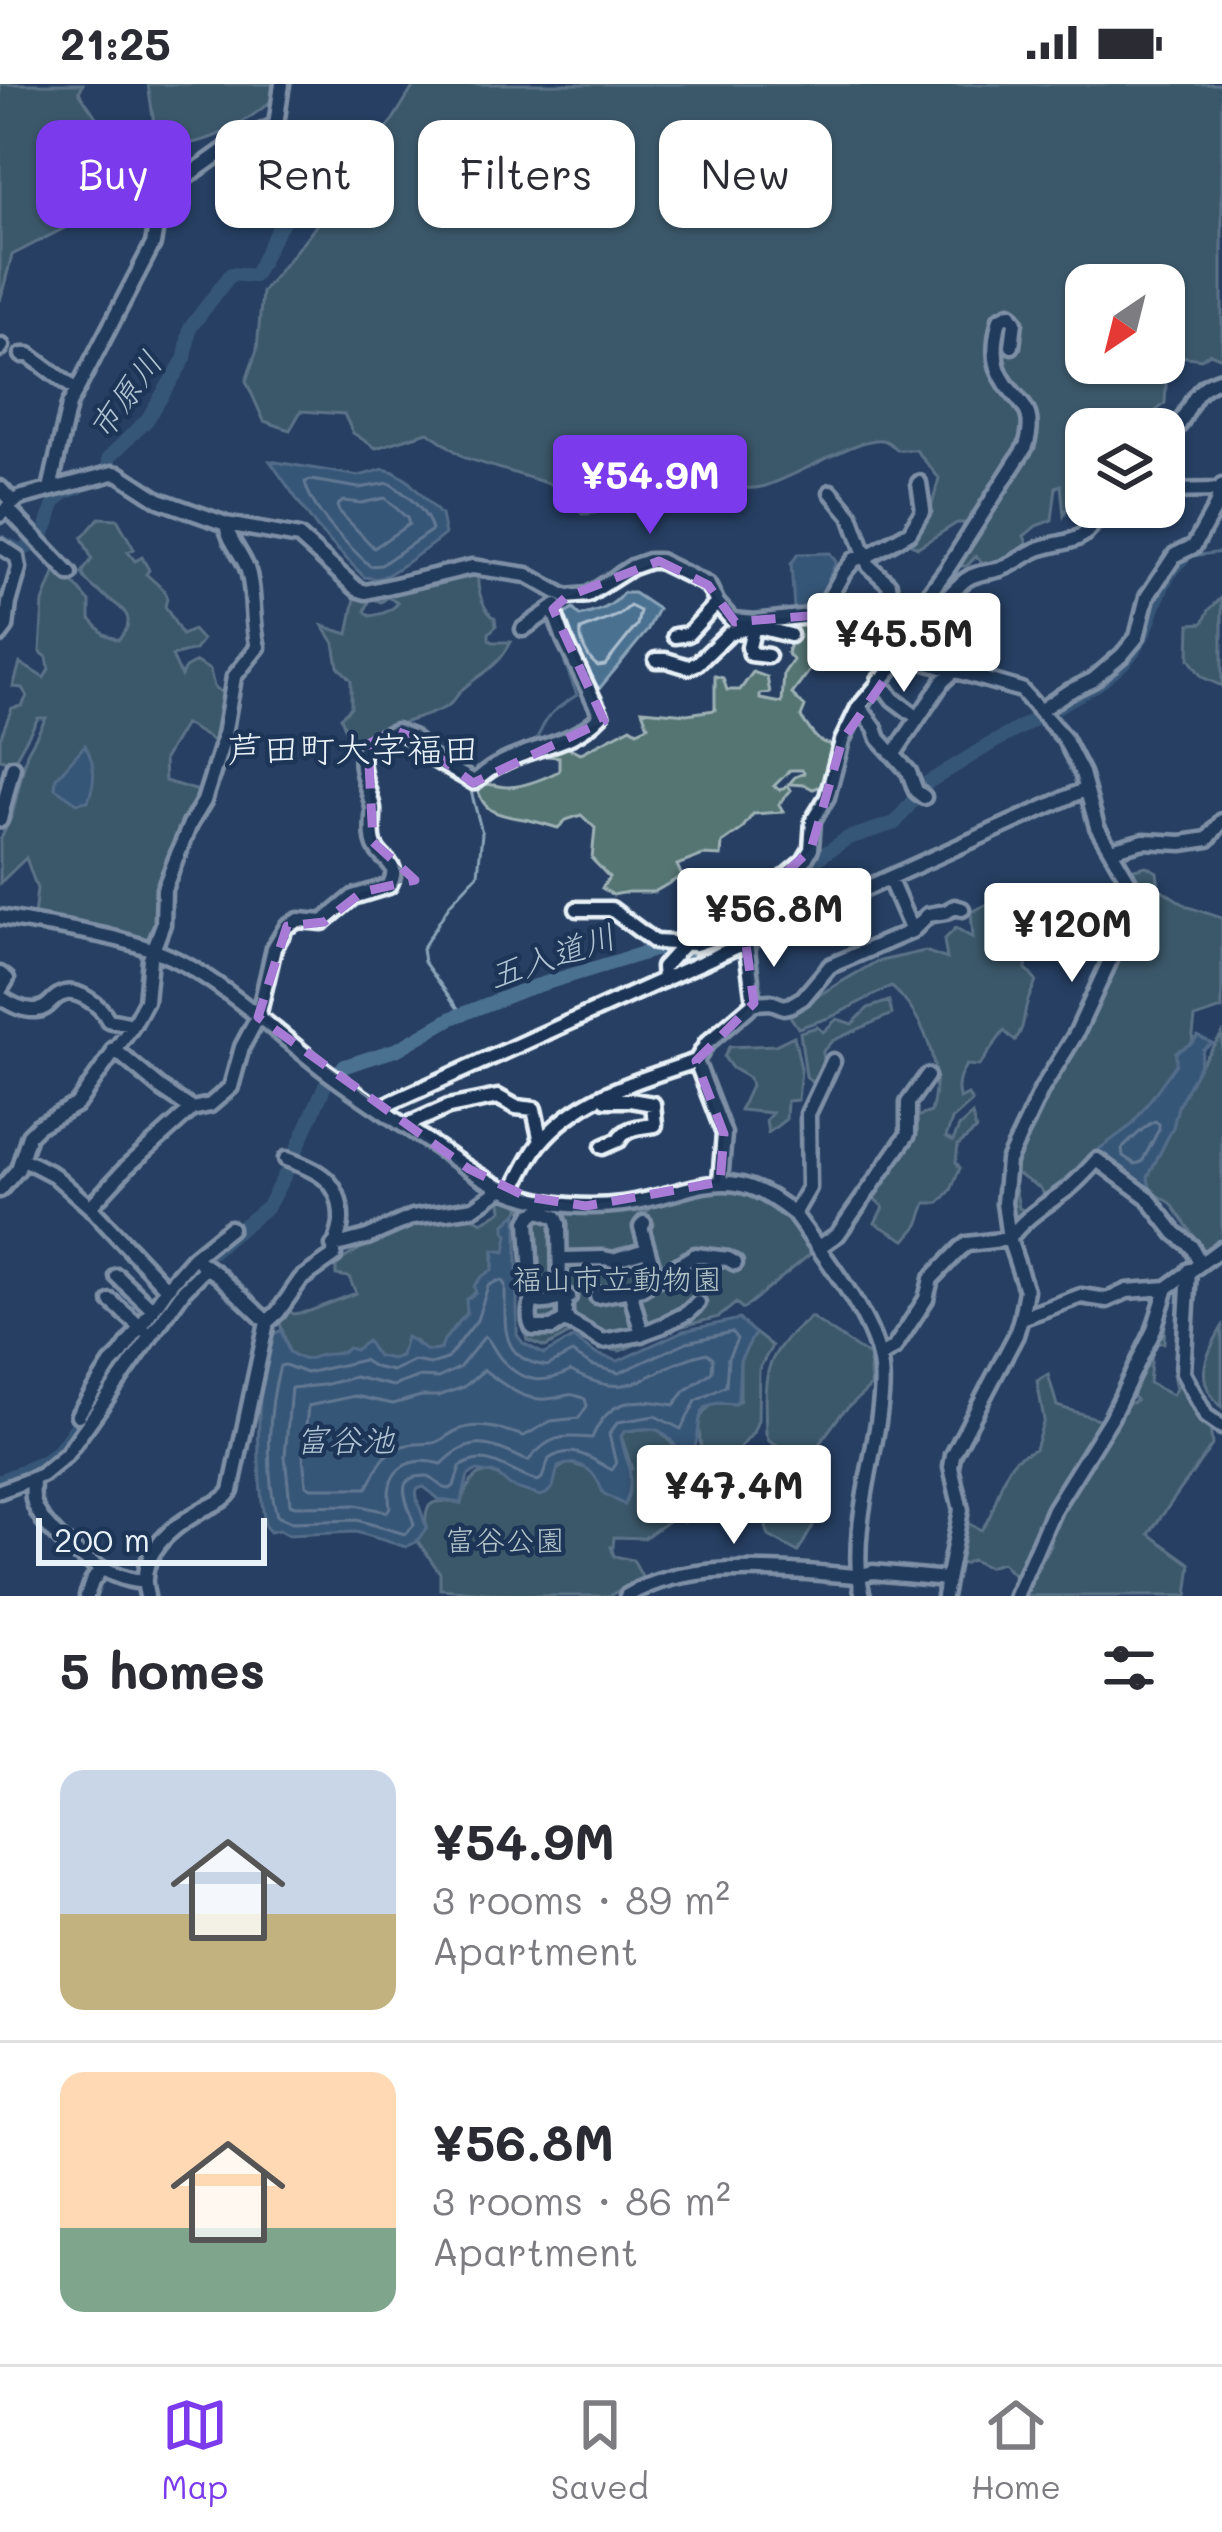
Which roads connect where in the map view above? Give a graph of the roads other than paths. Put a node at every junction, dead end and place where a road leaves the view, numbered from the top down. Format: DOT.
graph roads {
  1 [pos="282,84"];
  2 [pos="191,173"];
  3 [pos="156,228"];
  4 [pos="1012,346"];
  5 [pos="22,355"];
  6 [pos="1222,379"];
  7 [pos="76,390"];
  8 [pos="1185,416"];
  9 [pos="919,483"];
  10 [pos="0,488"];
  11 [pos="1221,488"];
  12 [pos="50,489"];
  13 [pos="1185,490"];
  14 [pos="831,492"];
  15 [pos="6,508"];
  16 [pos="226,524"];
  17 [pos="1091,528"];
  18 [pos="0,546"];
  19 [pos="866,557"];
  20 [pos="70,574"];
  21 [pos="566,597"];
  22 [pos="717,603"];
  23 [pos="935,607"];
  24 [pos="553,608"];
  25 [pos="917,610"];
  26 [pos="819,615"];
  27 [pos="754,624"];
  28 [pos="523,629"];
  29 [pos="880,634"];
  30 [pos="0,635"];
  31 [pos="790,635"];
  32 [pos="675,636"];
  33 [pos="903,653"];
  34 [pos="768,656"];
  35 [pos="656,660"];
  36 [pos="955,670"];
  37 [pos="879,680"];
  38 [pos="860,706"];
  39 [pos="1045,714"];
  40 [pos="917,717"];
  41 [pos="894,754"];
  42 [pos="13,767"];
  43 [pos="1086,789"];
  44 [pos="920,794"];
  45 [pos="0,820"];
  46 [pos="1222,821"];
  47 [pos="1111,850"];
  48 [pos="889,878"];
  49 [pos="577,909"];
  50 [pos="962,910"];
  51 [pos="0,917"];
  52 [pos="739,932"];
  53 [pos="912,932"];
  54 [pos="152,949"];
  55 [pos="688,949"];
  56 [pos="0,974"];
  57 [pos="664,980"];
  58 [pos="0,993"];
  59 [pos="754,1003"];
  60 [pos="258,1017"];
  61 [pos="133,1025"];
  62 [pos="114,1049"];
  63 [pos="696,1060"];
  64 [pos="833,1061"];
  65 [pos="927,1076"];
  66 [pos="602,1095"];
  67 [pos="192,1108"];
  68 [pos="382,1111"];
  69 [pos="404,1126"];
  70 [pos="541,1142"];
  71 [pos="603,1147"];
  72 [pos="23,1159"];
  73 [pos="291,1161"];
  74 [pos="720,1183"];
  75 [pos="0,1190"];
  76 [pos="507,1190"];
  77 [pos="90,1207"];
  78 [pos="794,1214"];
  79 [pos="644,1223"];
  80 [pos="230,1228"];
  81 [pos="1009,1239"];
  82 [pos="334,1246"];
  83 [pos="818,1248"];
  84 [pos="1222,1248"];
  85 [pos="646,1250"];
  86 [pos="193,1258"];
  87 [pos="735,1264"];
  88 [pos="206,1267"];
  89 [pos="1194,1267"];
  90 [pos="117,1276"];
  91 [pos="656,1279"];
  92 [pos="174,1287"];
  93 [pos="1167,1288"];
  94 [pos="630,1290"];
  95 [pos="597,1295"];
  96 [pos="565,1297"];
  97 [pos="111,1301"];
  98 [pos="533,1301"];
  99 [pos="698,1303"];
  100 [pos="153,1310"];
  101 [pos="1021,1318"];
  102 [pos="567,1319"];
  103 [pos="266,1322"];
  104 [pos="146,1332"];
  105 [pos="642,1334"];
  106 [pos="879,1357"];
  107 [pos="78,1414"];
  108 [pos="1222,1427"];
  109 [pos="33,1479"];
  110 [pos="0,1490"];
  111 [pos="101,1569"];
  112 [pos="857,1576"];
  113 [pos="947,1579"];
  114 [pos="145,1589"];
  115 [pos="93,1594"];
  116 [pos="628,1596"];
  117 [pos="863,1596"];
  118 [pos="944,1596"];
  119 [pos="1016,1596"];
  1 -- 2 [label="street"];
  3 -- 7 [label="street"];
  4 -- 25 [label="street"];
  5 -- 7 [label="street"];
  6 -- 8 [label="street"];
  7 -- 12 [label="street"];
  9 -- 19 [label="street"];
  10 -- 15 [label="street"];
  11 -- 13 [label="street"];
  11 -- 39 [label="street"];
  12 -- 15 [label="street"];
  12 -- 16 [label="street"];
  14 -- 19 [label="street"];
  15 -- 20 [label="street"];
  16 -- 21 [label="street"];
  16 -- 54 [label="street"];
  17 -- 23 [label="street"];
  18 -- 30 [label="street"];
  19 -- 26 [label="street"];
  19 -- 29 [label="street"];
  21 -- 22 [label="street"];
  21 -- 24 [label="street"];
  22 -- 27 [label="street"];
  22 -- 32 [label="street"];
  23 -- 25 [label="street"];
  23 -- 33 [label="street"];
  24 -- 28 [label="street"];
  24 -- 60 [label="street"];
  25 -- 29 [label="street"];
  26 -- 27 [label="street"];
  26 -- 29 [label="street"];
  27 -- 31 [label="street"];
  27 -- 34 [label="street"];
  27 -- 35 [label="street"];
  29 -- 33 [label="street"];
  33 -- 36 [label="street"];
  33 -- 37 [label="street"];
  36 -- 39 [label="street"];
  36 -- 40 [label="street"];
  37 -- 38 [label="street"];
  37 -- 40 [label="street"];
  38 -- 41 [label="street"];
  38 -- 52 [label="street"];
  39 -- 43 [label="street"];
  40 -- 41 [label="street"];
  41 -- 44 [label="street"];
  42 -- 45 [label="street"];
  43 -- 47 [label="street"];
  43 -- 48 [label="street"];
  46 -- 47 [label="street"];
  47 -- 81 [label="street"];
  48 -- 52 [label="street"];
  48 -- 53 [label="street"];
  49 -- 55 [label="street"];
  50 -- 53 [label="street"];
  51 -- 54 [label="street"];
  52 -- 55 [label="street"];
  52 -- 57 [label="street"];
  52 -- 59 [label="street"];
  53 -- 59 [label="street"];
  54 -- 60 [label="street"];
  54 -- 61 [label="street"];
  55 -- 57 [label="street"];
  56 -- 58 [label="street"];
  57 -- 68 [label="street"];
  58 -- 61 [label="street"];
  59 -- 63 [label="street"];
  60 -- 67 [label="street"];
  60 -- 68 [label="street"];
  61 -- 62 [label="street"];
  62 -- 67 [label="street"];
  62 -- 72 [label="street"];
  63 -- 66 [label="street"];
  63 -- 74 [label="street"];
  64 -- 78 [label="street"];
  65 -- 83 [label="street"];
  66 -- 70 [label="street"];
  66 -- 71 [label="street"];
  67 -- 77 [label="street"];
  68 -- 69 [label="street"];
  69 -- 70 [label="street"];
  69 -- 76 [label="street"];
  70 -- 76 [label="street"];
  72 -- 75 [label="street"];
  72 -- 77 [label="street"];
  73 -- 82 [label="street"];
  74 -- 76 [label="street"];
  74 -- 78 [label="street"];
  76 -- 82 [label="street"];
  77 -- 92 [label="street"];
  78 -- 83 [label="street"];
  79 -- 85 [label="street"];
  80 -- 86 [label="street"];
  81 -- 89 [label="street"];
  81 -- 101 [label="street"];
  81 -- 106 [label="street"];
  82 -- 103 [label="street"];
  83 -- 106 [label="street"];
  84 -- 89 [label="street"];
  85 -- 91 [label="street"];
  85 -- 96 [label="street"];
  86 -- 88 [label="street"];
  86 -- 92 [label="street"];
  87 -- 91 [label="street"];
  88 -- 92 [label="street"];
  88 -- 103 [label="street"];
  89 -- 93 [label="street"];
  89 -- 108 [label="street"];
  90 -- 100 [label="street"];
  91 -- 94 [label="street"];
  92 -- 100 [label="street"];
  92 -- 104 [label="street"];
  93 -- 101 [label="street"];
  93 -- 119 [label="street"];
  94 -- 95 [label="street"];
  94 -- 105 [label="street"];
  96 -- 98 [label="street"];
  96 -- 98 [label="street"];
  96 -- 102 [label="street"];
  97 -- 104 [label="street"];
  98 -- 102 [label="street"];
  99 -- 105 [label="street"];
  100 -- 104 [label="street"];
  101 -- 113 [label="street"];
  102 -- 105 [label="street"];
  103 -- 114 [label="street"];
  104 -- 107 [label="street"];
  104 -- 109 [label="street"];
  106 -- 112 [label="street"];
  109 -- 110 [label="street"];
  109 -- 111 [label="street"];
  111 -- 114 [label="street"];
  111 -- 115 [label="street"];
  112 -- 113 [label="street"];
  112 -- 116 [label="street"];
  112 -- 117 [label="street"];
  113 -- 118 [label="street"];
}
